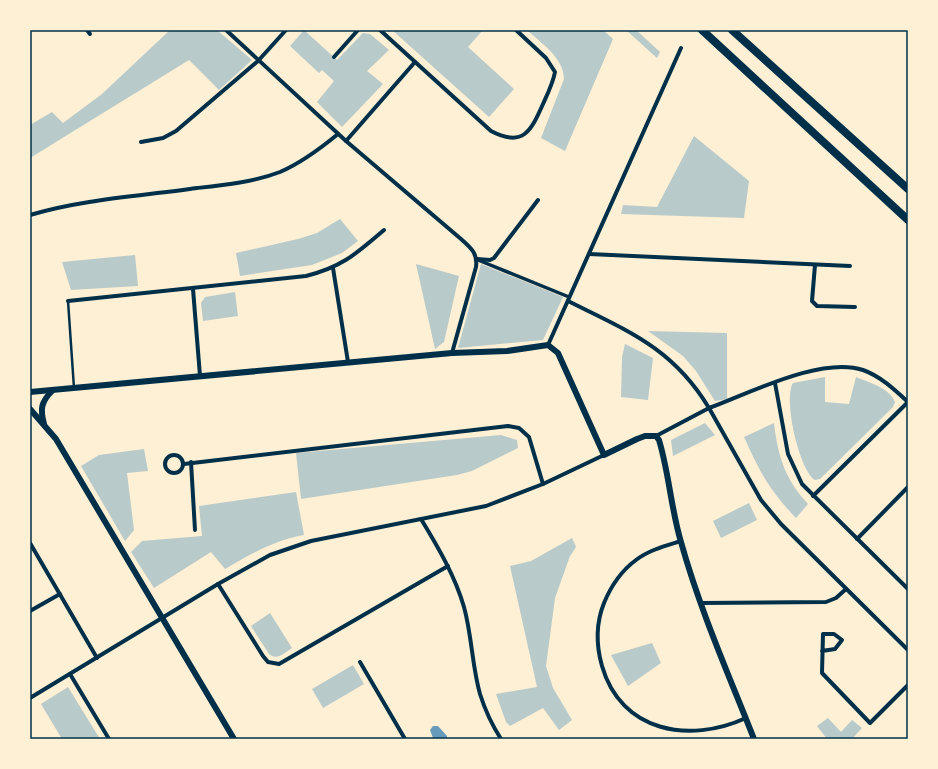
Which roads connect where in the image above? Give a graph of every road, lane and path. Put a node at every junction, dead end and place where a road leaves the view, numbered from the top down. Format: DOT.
graph roads {
  1 [pos="226,30"];
  2 [pos="286,30"];
  3 [pos="358,30"];
  4 [pos="380,30"];
  5 [pos="516,30"];
  6 [pos="702,30"];
  7 [pos="732,30"];
  8 [pos="680,48"];
  9 [pos="334,57"];
  10 [pos="258,61"];
  11 [pos="415,62"];
  12 [pos="338,134"];
  13 [pos="346,141"];
  14 [pos="141,142"];
  15 [pos="908,189"];
  16 [pos="538,200"];
  17 [pos="30,215"];
  18 [pos="908,220"];
  19 [pos="384,230"];
  20 [pos="589,254"];
  21 [pos="477,259"];
  22 [pos="815,265"];
  23 [pos="850,266"];
  24 [pos="333,268"];
  25 [pos="193,289"];
  26 [pos="569,299"];
  27 [pos="68,301"];
  28 [pos="855,307"];
  29 [pos="548,345"];
  30 [pos="452,353"];
  31 [pos="348,362"];
  32 [pos="200,376"];
  33 [pos="775,383"];
  34 [pos="30,387"];
  35 [pos="74,389"];
  36 [pos="65,390"];
  37 [pos="52,391"];
  38 [pos="30,392"];
  39 [pos="908,402"];
  40 [pos="710,408"];
  41 [pos="30,409"];
  42 [pos="30,414"];
  43 [pos="36,418"];
  44 [pos="44,424"];
  45 [pos="656,436"];
  46 [pos="604,455"];
  47 [pos="191,462"];
  48 [pos="184,464"];
  49 [pos="543,484"];
  50 [pos="908,487"];
  51 [pos="813,496"];
  52 [pos="421,519"];
  53 [pos="195,530"];
  54 [pos="857,539"];
  55 [pos="681,541"];
  56 [pos="30,543"];
  57 [pos="448,566"];
  58 [pos="218,584"];
  59 [pos="908,588"];
  60 [pos="846,589"];
  61 [pos="60,594"];
  62 [pos="700,603"];
  63 [pos="30,611"];
  64 [pos="161,618"];
  65 [pos="908,650"];
  66 [pos="822,651"];
  67 [pos="98,658"];
  68 [pos="360,662"];
  69 [pos="70,674"];
  70 [pos="908,685"];
  71 [pos="30,698"];
  72 [pos="746,718"];
  73 [pos="109,739"];
  74 [pos="234,739"];
  75 [pos="405,739"];
  76 [pos="500,739"];
  77 [pos="754,739"];
  1 -- 10 [label="street"];
  2 -- 10 [label="street"];
  3 -- 9 [label="street"];
  4 -- 11 [label="street"];
  5 -- 11 [label="street"];
  6 -- 18 [label="highway"];
  7 -- 15 [label="highway"];
  8 -- 20 [label="street"];
  10 -- 12 [label="street"];
  10 -- 14 [label="street"];
  11 -- 13 [label="street"];
  12 -- 13 [label="street"];
  12 -- 17 [label="street"];
  13 -- 21 [label="street"];
  16 -- 21 [label="street"];
  19 -- 24 [label="street"];
  20 -- 22 [label="street"];
  20 -- 26 [label="street"];
  21 -- 26 [label="street"];
  21 -- 30 [label="street"];
  22 -- 23 [label="street"];
  22 -- 28 [label="street"];
  24 -- 25 [label="street"];
  24 -- 31 [label="street"];
  25 -- 27 [label="street"];
  25 -- 32 [label="street"];
  26 -- 29 [label="street"];
  26 -- 40 [label="street"];
  27 -- 35 [label="lane"];
  29 -- 30 [label="street"];
  29 -- 46 [label="street"];
  30 -- 31 [label="street"];
  31 -- 32 [label="street"];
  32 -- 35 [label="street"];
  33 -- 39 [label="street"];
  33 -- 40 [label="street"];
  33 -- 51 [label="street"];
  34 -- 36 [label="street"];
  35 -- 36 [label="street"];
  36 -- 37 [label="street"];
  37 -- 38 [label="street"];
  37 -- 44 [label="street"];
  39 -- 51 [label="street"];
  40 -- 45 [label="street"];
  40 -- 60 [label="street"];
  41 -- 43 [label="street"];
  42 -- 43 [label="street"];
  43 -- 44 [label="street"];
  44 -- 64 [label="street"];
  45 -- 46 [label="street"];
  45 -- 55 [label="street"];
  46 -- 49 [label="street"];
  47 -- 48 [label="street"];
  47 -- 49 [label="street"];
  47 -- 53 [label="street"];
  48 -- 48 [label="street"];
  49 -- 52 [label="street"];
  50 -- 54 [label="street"];
  51 -- 54 [label="street"];
  52 -- 57 [label="street"];
  52 -- 58 [label="street"];
  54 -- 59 [label="street"];
  55 -- 62 [label="street"];
  55 -- 72 [label="street"];
  56 -- 61 [label="street"];
  57 -- 58 [label="street"];
  57 -- 76 [label="street"];
  58 -- 64 [label="street"];
  60 -- 62 [label="street"];
  60 -- 65 [label="street"];
  61 -- 63 [label="street"];
  61 -- 67 [label="street"];
  62 -- 72 [label="street"];
  64 -- 67 [label="street"];
  64 -- 74 [label="street"];
  66 -- 66 [label="street"];
  66 -- 70 [label="street"];
  67 -- 69 [label="street"];
  68 -- 75 [label="street"];
  69 -- 71 [label="street"];
  69 -- 73 [label="street"];
  72 -- 77 [label="street"];
}
